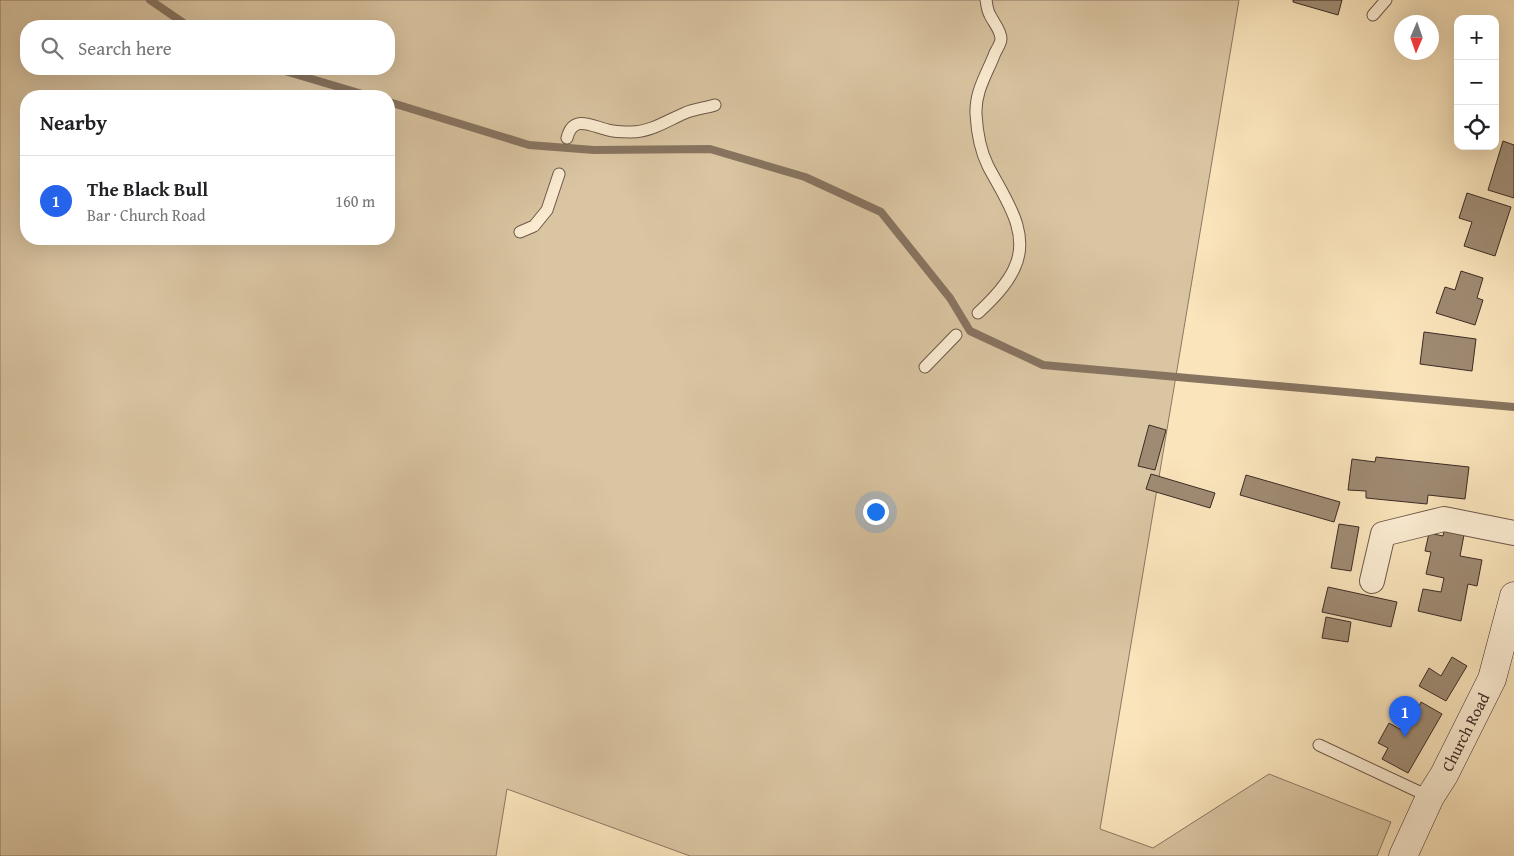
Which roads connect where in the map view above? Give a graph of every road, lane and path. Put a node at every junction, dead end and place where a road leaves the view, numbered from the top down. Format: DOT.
graph roads {
  1 [pos="986,0"];
  2 [pos="1386,0"];
  3 [pos="1373,15"];
  4 [pos="715,105"];
  5 [pos="567,138"];
  6 [pos="559,174"];
  7 [pos="520,232"];
  8 [pos="978,313"];
  9 [pos="956,334"];
  10 [pos="925,367"];
  11 [pos="1514,534"];
  12 [pos="1372,581"];
  13 [pos="1513,599"];
  14 [pos="1319,745"];
  15 [pos="1430,797"];
  16 [pos="1404,856"];
  1 -- 8 [label="lane"];
  2 -- 3 [label="lane"];
  4 -- 5 [label="lane"];
  6 -- 7 [label="lane"];
  9 -- 10 [label="lane"];
  11 -- 12 [label="street"];
  13 -- 15 [label="main road, Church Road"];
  14 -- 15 [label="lane"];
  15 -- 16 [label="main road, Church Road"];
}
